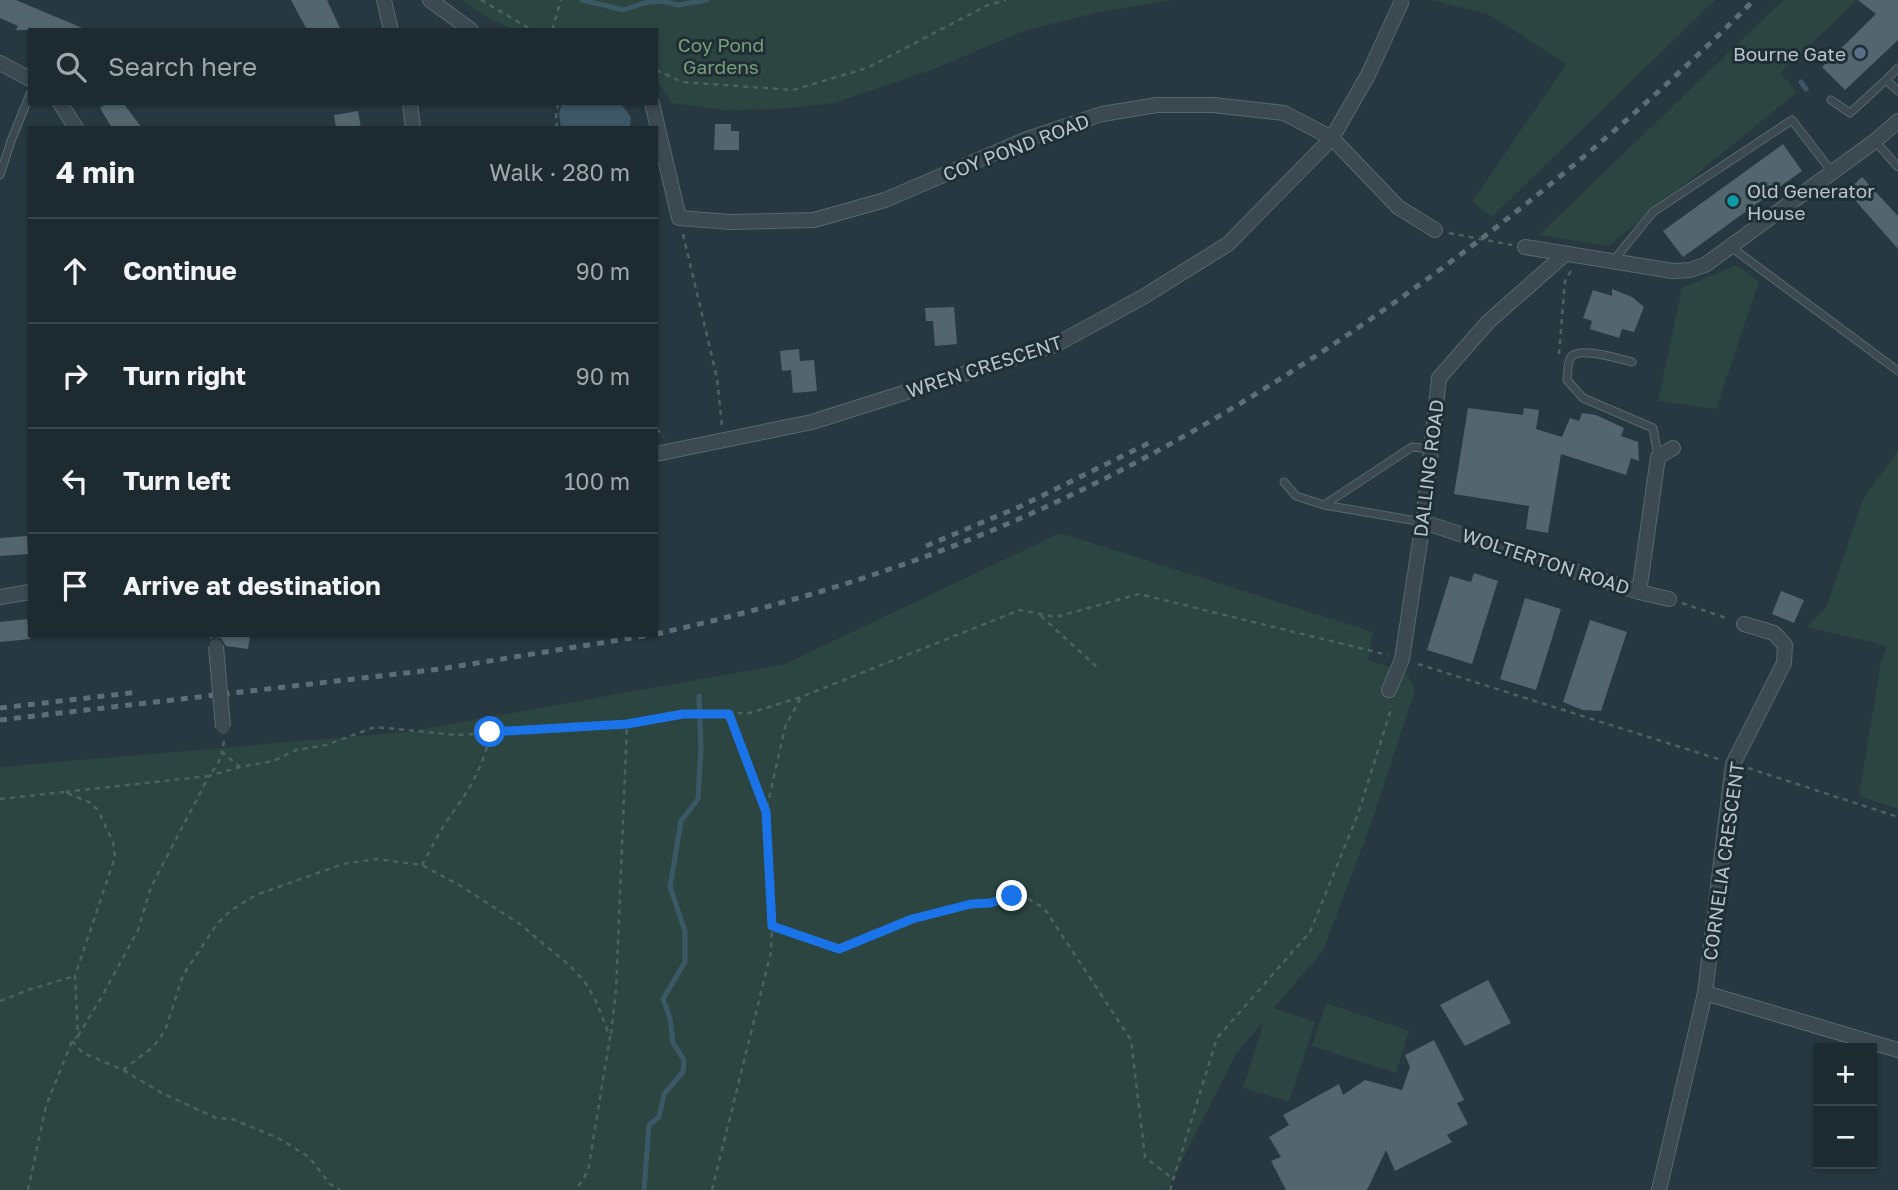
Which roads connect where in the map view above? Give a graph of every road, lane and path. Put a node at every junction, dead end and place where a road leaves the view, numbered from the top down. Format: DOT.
graph roads {
  1 [pos="384,0"];
  2 [pos="430,0"];
  3 [pos="481,0"];
  4 [pos="561,0"];
  5 [pos="1006,0"];
  6 [pos="1401,3"];
  7 [pos="391,28"];
  8 [pos="468,28"];
  9 [pos="529,28"];
  10 [pos="553,28"];
  11 [pos="0,63"];
  12 [pos="1898,68"];
  13 [pos="658,72"];
  14 [pos="28,78"];
  15 [pos="1886,80"];
  16 [pos="1898,91"];
  17 [pos="28,99"];
  18 [pos="1831,100"];
  19 [pos="61,105"];
  20 [pos="410,105"];
  21 [pos="558,105"];
  22 [pos="652,105"];
  23 [pos="1898,121"];
  24 [pos="75,126"];
  25 [pos="413,126"];
  26 [pos="558,126"];
  27 [pos="657,126"];
  28 [pos="658,129"];
  29 [pos="1332,138"];
  30 [pos="1875,141"];
  31 [pos="1898,167"];
  32 [pos="1832,172"];
  33 [pos="0,175"];
  34 [pos="679,218"];
  35 [pos="1435,230"];
  36 [pos="1525,247"];
  37 [pos="1730,247"];
  38 [pos="1572,255"];
  39 [pos="1613,261"];
  40 [pos="1632,362"];
  41 [pos="1898,371"];
  42 [pos="1567,380"];
  43 [pos="658,431"];
  44 [pos="668,439"];
  45 [pos="724,440"];
  46 [pos="1432,449"];
  47 [pos="1673,449"];
  48 [pos="658,454"];
  49 [pos="1658,457"];
  50 [pos="1284,482"];
  51 [pos="1324,505"];
  52 [pos="1423,522"];
  53 [pos="28,592"];
  54 [pos="1639,592"];
  55 [pos="0,597"];
  56 [pos="1675,601"];
  57 [pos="1039,614"];
  58 [pos="1744,624"];
  59 [pos="214,641"];
  60 [pos="1375,651"];
  61 [pos="1402,659"];
  62 [pos="1099,669"];
  63 [pos="1389,690"];
  64 [pos="801,697"];
  65 [pos="729,714"];
  66 [pos="627,724"];
  67 [pos="224,731"];
  68 [pos="490,732"];
  69 [pos="222,752"];
  70 [pos="1733,764"];
  71 [pos="240,767"];
  72 [pos="209,776"];
  73 [pos="64,792"];
  74 [pos="0,799"];
  75 [pos="766,812"];
  76 [pos="1898,817"];
  77 [pos="422,865"];
  78 [pos="772,926"];
  79 [pos="75,976"];
  80 [pos="1705,993"];
  81 [pos="0,1001"];
  82 [pos="78,1036"];
  83 [pos="610,1037"];
  84 [pos="72,1041"];
  85 [pos="1898,1050"];
  86 [pos="123,1070"];
  87 [pos="1173,1179"];
  88 [pos="28,1190"];
  89 [pos="340,1190"];
  90 [pos="576,1190"];
  91 [pos="712,1190"];
  92 [pos="1170,1190"];
  93 [pos="1659,1190"];
  1 -- 7 [label="street"];
  2 -- 8 [label="street"];
  3 -- 9 [label="path"];
  4 -- 10 [label="path"];
  5 -- 13 [label="path"];
  6 -- 29 [label="street, WREN CRESCENT"];
  11 -- 14 [label="street"];
  12 -- 15 [label="lane"];
  15 -- 16 [label="lane"];
  15 -- 18 [label="lane"];
  17 -- 33 [label="lane"];
  19 -- 24 [label="street"];
  20 -- 25 [label="street"];
  21 -- 26 [label="path"];
  22 -- 27 [label="street"];
  23 -- 30 [label="street"];
  28 -- 34 [label="street"];
  29 -- 34 [label="street, COY POND ROAD"];
  29 -- 35 [label="street, COY POND ROAD"];
  29 -- 45 [label="street, WREN CRESCENT"];
  30 -- 31 [label="lane"];
  30 -- 32 [label="street"];
  32 -- 37 [label="street"];
  32 -- 39 [label="lane"];
  34 -- 45 [label="path"];
  35 -- 36 [label="path"];
  36 -- 38 [label="street"];
  37 -- 39 [label="street"];
  37 -- 41 [label="lane"];
  38 -- 39 [label="street"];
  38 -- 42 [label="path"];
  38 -- 46 [label="street, DALLING ROAD"];
  40 -- 42 [label="lane"];
  42 -- 49 [label="lane"];
  43 -- 44 [label="path"];
  45 -- 48 [label="street, WREN CRESCENT"];
  46 -- 51 [label="lane"];
  46 -- 52 [label="street, DALLING ROAD"];
  47 -- 49 [label="street"];
  49 -- 54 [label="street"];
  50 -- 51 [label="lane"];
  51 -- 52 [label="lane"];
  52 -- 54 [label="street, WOLTERTON ROAD"];
  52 -- 61 [label="street, DALLING ROAD"];
  53 -- 55 [label="street"];
  54 -- 56 [label="street, WOLTERTON ROAD"];
  56 -- 58 [label="path"];
  57 -- 60 [label="path"];
  57 -- 62 [label="path"];
  57 -- 64 [label="path"];
  58 -- 70 [label="street, CORNELIA CRESCENT"];
  59 -- 67 [label="street, bridge"];
  61 -- 63 [label="street, DALLING ROAD"];
  61 -- 70 [label="path"];
  63 -- 87 [label="path"];
  64 -- 65 [label="path"];
  64 -- 75 [label="path"];
  65 -- 66 [label="path"];
  65 -- 75 [label="path"];
  66 -- 68 [label="path"];
  66 -- 83 [label="path"];
  67 -- 69 [label="path"];
  68 -- 71 [label="path"];
  68 -- 77 [label="path"];
  69 -- 71 [label="path"];
  69 -- 72 [label="path"];
  70 -- 76 [label="path"];
  70 -- 80 [label="street, CORNELIA CRESCENT"];
  71 -- 72 [label="path"];
  72 -- 73 [label="path"];
  72 -- 82 [label="path"];
  73 -- 74 [label="path"];
  73 -- 79 [label="path"];
  75 -- 78 [label="path"];
  77 -- 83 [label="path"];
  77 -- 86 [label="path"];
  78 -- 87 [label="path"];
  78 -- 91 [label="path"];
  79 -- 81 [label="path"];
  79 -- 82 [label="path"];
  80 -- 85 [label="street"];
  80 -- 93 [label="street, CORNELIA CRESCENT"];
  82 -- 84 [label="path"];
  83 -- 90 [label="path"];
  84 -- 86 [label="path"];
  84 -- 88 [label="path"];
  86 -- 89 [label="path"];
  87 -- 92 [label="path"];
}
